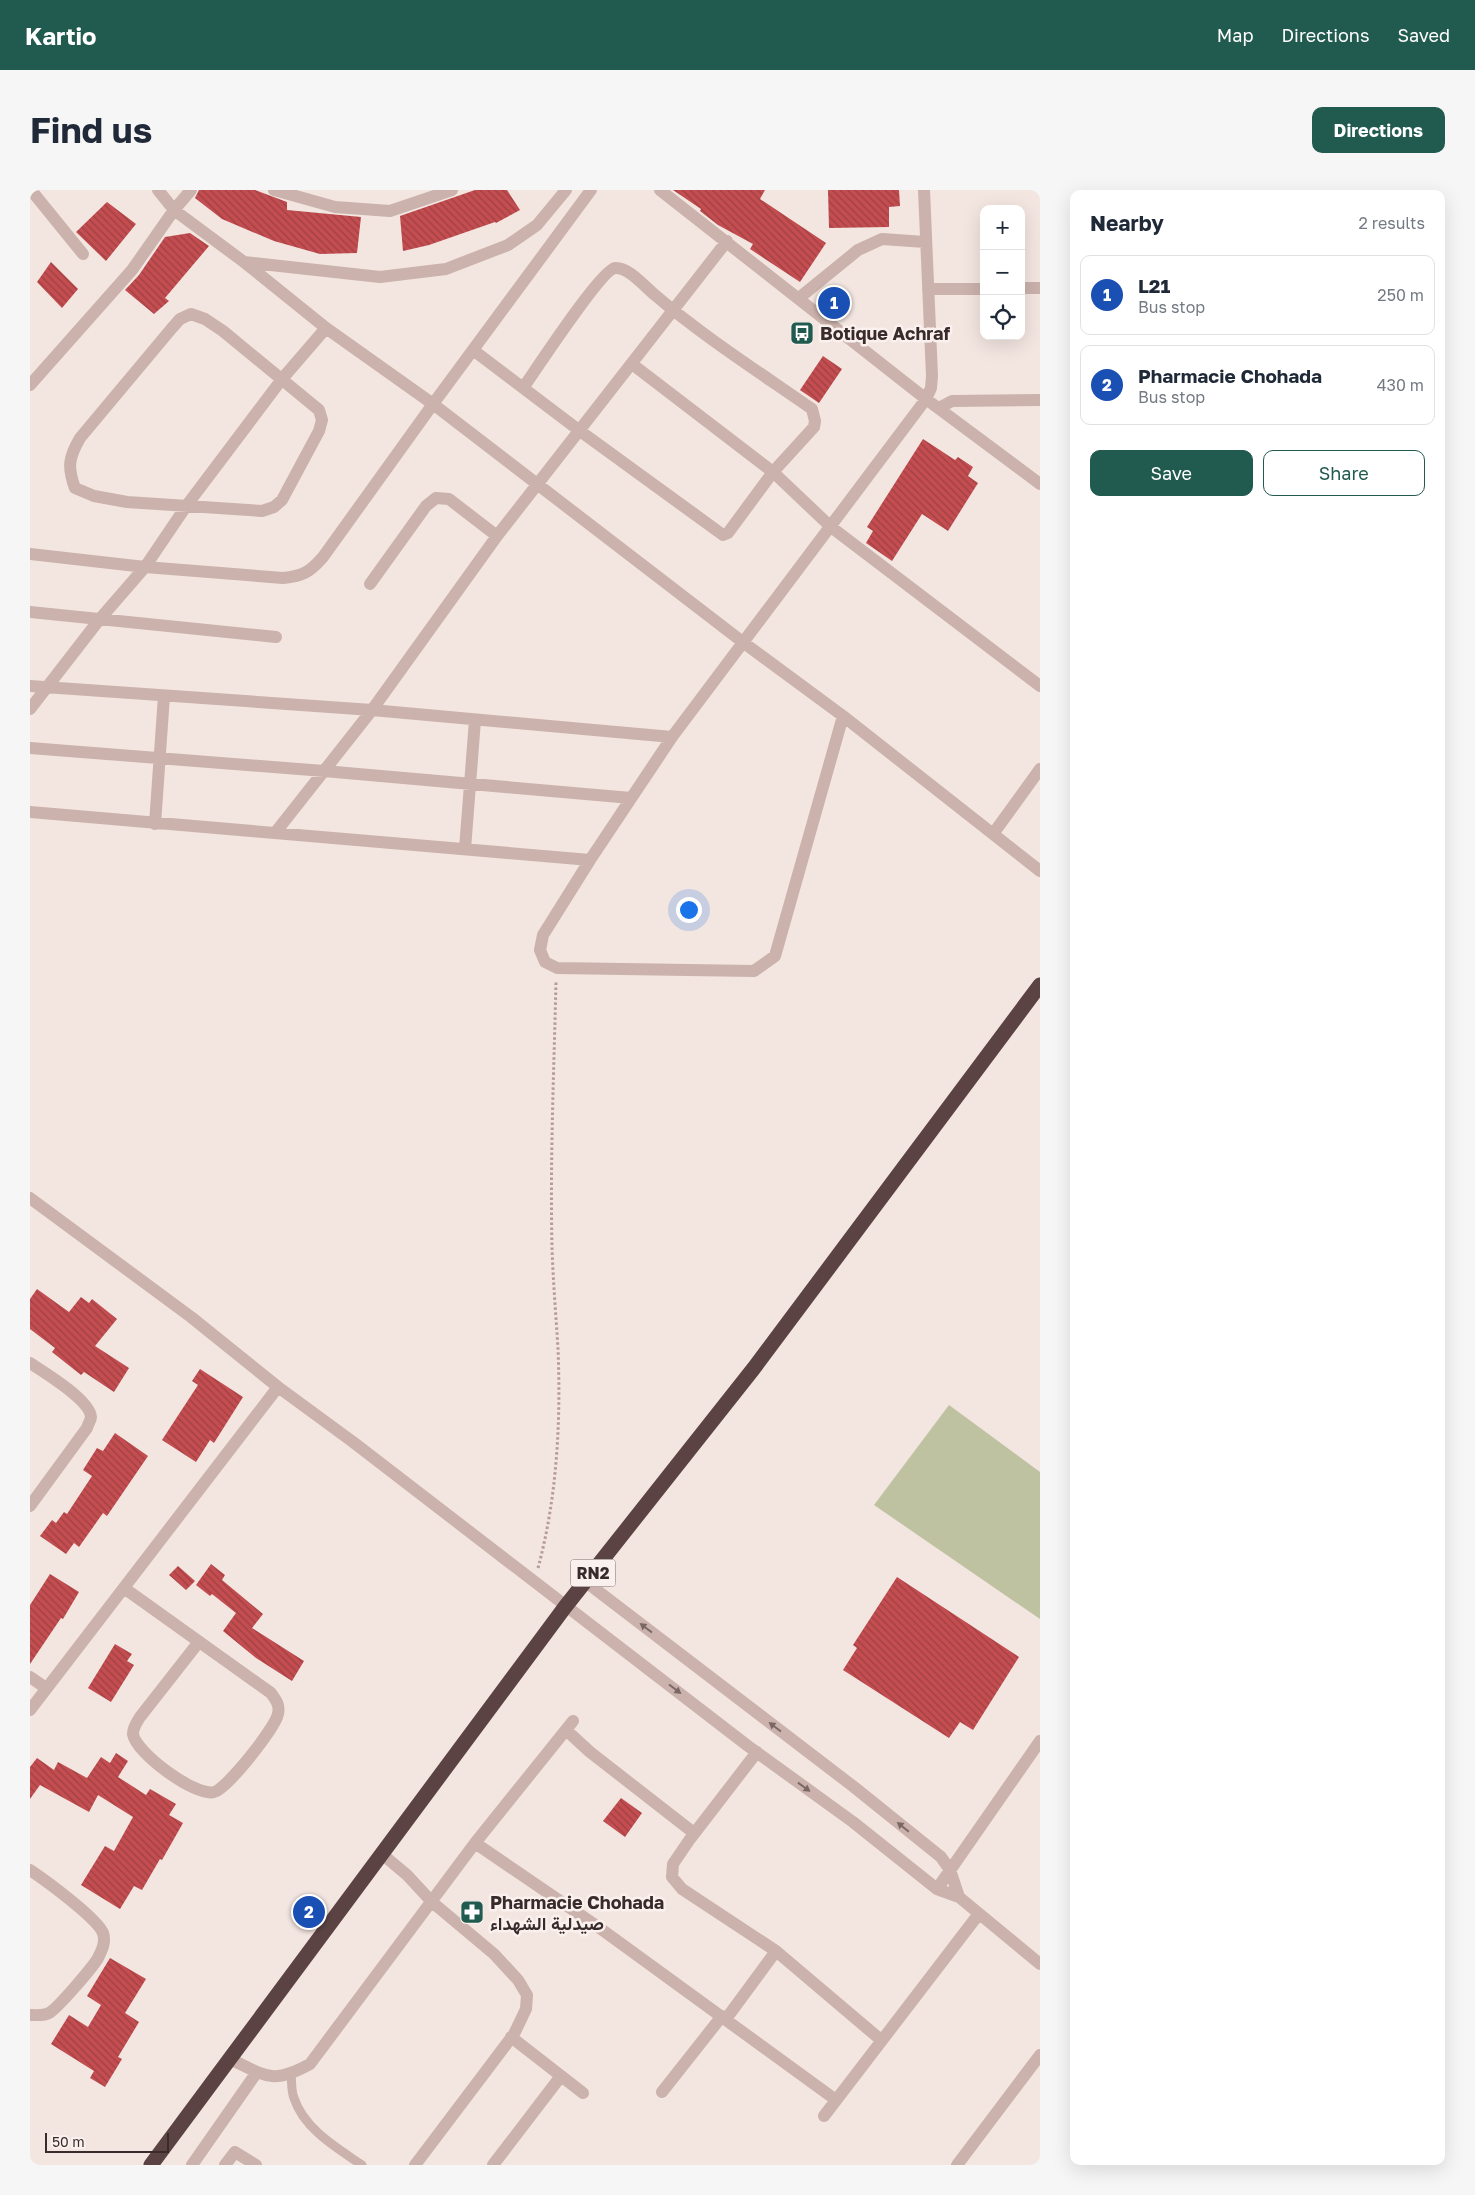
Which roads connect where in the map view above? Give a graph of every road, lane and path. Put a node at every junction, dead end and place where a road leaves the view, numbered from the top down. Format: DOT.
graph roads {
  1 [pos="31,190"];
  2 [pos="158,190"];
  3 [pos="191,190"];
  4 [pos="274,190"];
  5 [pos="452,190"];
  6 [pos="566,190"];
  7 [pos="592,190"];
  8 [pos="660,190"];
  9 [pos="924,190"];
  10 [pos="174,210"];
  11 [pos="728,241"];
  12 [pos="925,242"];
  13 [pos="83,254"];
  14 [pos="244,262"];
  15 [pos="980,288"];
  16 [pos="1025,288"];
  17 [pos="1040,288"];
  18 [pos="928,289"];
  19 [pos="799,298"];
  20 [pos="673,311"];
  21 [pos="326,328"];
  22 [pos="473,350"];
  23 [pos="632,364"];
  24 [pos="282,379"];
  25 [pos="30,385"];
  26 [pos="523,388"];
  27 [pos="926,399"];
  28 [pos="1040,400"];
  29 [pos="433,404"];
  30 [pos="939,408"];
  31 [pos="580,431"];
  32 [pos="773,472"];
  33 [pos="1040,484"];
  34 [pos="537,485"];
  35 [pos="187,505"];
  36 [pos="831,527"];
  37 [pos="497,536"];
  38 [pos="30,554"];
  39 [pos="145,567"];
  40 [pos="370,584"];
  41 [pos="30,612"];
  42 [pos="99,620"];
  43 [pos="276,637"];
  44 [pos="744,643"];
  45 [pos="30,686"];
  46 [pos="1040,686"];
  47 [pos="46,688"];
  48 [pos="164,696"];
  49 [pos="30,709"];
  50 [pos="372,710"];
  51 [pos="843,716"];
  52 [pos="475,720"];
  53 [pos="672,737"];
  54 [pos="30,748"];
  55 [pos="160,758"];
  56 [pos="1040,769"];
  57 [pos="324,771"];
  58 [pos="470,784"];
  59 [pos="631,798"];
  60 [pos="30,812"];
  61 [pos="155,824"];
  62 [pos="275,832"];
  63 [pos="993,834"];
  64 [pos="465,850"];
  65 [pos="590,860"];
  66 [pos="1040,871"];
  67 [pos="557,968"];
  68 [pos="1040,985"];
  69 [pos="30,1198"];
  70 [pos="30,1363"];
  71 [pos="278,1386"];
  72 [pos="30,1506"];
  73 [pos="534,1581"];
  74 [pos="586,1582"];
  75 [pos="124,1588"];
  76 [pos="566,1607"];
  77 [pos="198,1643"];
  78 [pos="30,1677"];
  79 [pos="46,1688"];
  80 [pos="30,1710"];
  81 [pos="1040,1741"];
  82 [pos="757,1752"];
  83 [pos="694,1833"];
  84 [pos="475,1843"];
  85 [pos="382,1854"];
  86 [pos="30,1870"];
  87 [pos="950,1870"];
  88 [pos="937,1889"];
  89 [pos="959,1897"];
  90 [pos="432,1902"];
  91 [pos="978,1915"];
  92 [pos="776,1951"];
  93 [pos="1040,1964"];
  94 [pos="30,2015"];
  95 [pos="724,2018"];
  96 [pos="511,2037"];
  97 [pos="881,2040"];
  98 [pos="1040,2055"];
  99 [pos="230,2059"];
  100 [pos="257,2072"];
  101 [pos="291,2075"];
  102 [pos="561,2076"];
  103 [pos="662,2092"];
  104 [pos="583,2093"];
  105 [pos="836,2100"];
  106 [pos="824,2116"];
  107 [pos="151,2165"];
  108 [pos="192,2165"];
  109 [pos="225,2165"];
  110 [pos="256,2165"];
  111 [pos="362,2165"];
  112 [pos="414,2165"];
  113 [pos="493,2165"];
  114 [pos="957,2165"];
  1 -- 13 [label="street"];
  2 -- 10 [label="street"];
  3 -- 10 [label="street"];
  4 -- 5 [label="street"];
  6 -- 14 [label="street"];
  7 -- 22 [label="street"];
  8 -- 11 [label="street"];
  9 -- 12 [label="street"];
  10 -- 14 [label="street"];
  10 -- 25 [label="street"];
  11 -- 19 [label="street"];
  11 -- 20 [label="street"];
  12 -- 18 [label="street"];
  12 -- 19 [label="street"];
  14 -- 21 [label="street"];
  15 -- 18 [label="street"];
  16 -- 17 [label="street"];
  18 -- 27 [label="street"];
  19 -- 27 [label="street"];
  20 -- 23 [label="street"];
  20 -- 26 [label="street"];
  20 -- 32 [label="street"];
  21 -- 24 [label="street"];
  21 -- 29 [label="street"];
  22 -- 26 [label="street"];
  22 -- 29 [label="street"];
  23 -- 31 [label="street"];
  23 -- 32 [label="street"];
  24 -- 35 [label="street"];
  24 -- 35 [label="street"];
  24 -- 35 [label="street"];
  26 -- 31 [label="street"];
  27 -- 30 [label="street"];
  27 -- 36 [label="street"];
  28 -- 30 [label="street"];
  29 -- 34 [label="street"];
  29 -- 39 [label="street"];
  30 -- 33 [label="street"];
  31 -- 32 [label="street"];
  31 -- 34 [label="street"];
  32 -- 36 [label="street"];
  34 -- 37 [label="street"];
  34 -- 44 [label="street"];
  35 -- 39 [label="street"];
  36 -- 44 [label="street"];
  36 -- 46 [label="street"];
  37 -- 40 [label="street"];
  37 -- 50 [label="street"];
  38 -- 39 [label="street"];
  39 -- 42 [label="street"];
  41 -- 42 [label="street"];
  42 -- 43 [label="street"];
  42 -- 47 [label="street"];
  44 -- 51 [label="street"];
  44 -- 53 [label="street"];
  45 -- 47 [label="street"];
  47 -- 48 [label="street"];
  47 -- 49 [label="street"];
  48 -- 50 [label="street"];
  48 -- 55 [label="street"];
  50 -- 52 [label="street"];
  50 -- 57 [label="street"];
  51 -- 63 [label="street"];
  51 -- 67 [label="street"];
  52 -- 53 [label="street"];
  52 -- 58 [label="street"];
  53 -- 59 [label="street"];
  54 -- 55 [label="street"];
  55 -- 57 [label="street"];
  55 -- 61 [label="street"];
  56 -- 63 [label="street"];
  57 -- 58 [label="street"];
  57 -- 62 [label="street"];
  58 -- 59 [label="street"];
  58 -- 64 [label="street"];
  59 -- 65 [label="street"];
  60 -- 61 [label="street"];
  61 -- 62 [label="street"];
  62 -- 64 [label="street"];
  63 -- 66 [label="street"];
  64 -- 65 [label="street"];
  65 -- 67 [label="street"];
  67 -- 73 [label="path"];
  68 -- 74 [label="highway, RN2"];
  69 -- 71 [label="street"];
  70 -- 72 [label="street"];
  71 -- 73 [label="street"];
  71 -- 75 [label="street"];
  73 -- 76 [label="street"];
  74 -- 76 [label="highway, RN2"];
  87 -- 74 [label="street, one-way"];
  75 -- 77 [label="street"];
  75 -- 79 [label="street"];
  76 -- 82 [label="street, one-way"];
  76 -- 85 [label="highway, RN2"];
  77 -- 77 [label="street"];
  78 -- 79 [label="street"];
  79 -- 80 [label="street"];
  81 -- 87 [label="street"];
  82 -- 83 [label="street"];
  82 -- 88 [label="street, one-way"];
  83 -- 84 [label="street"];
  83 -- 92 [label="street"];
  84 -- 90 [label="street"];
  84 -- 95 [label="street"];
  85 -- 90 [label="street"];
  85 -- 99 [label="highway, RN2"];
  86 -- 94 [label="street"];
  87 -- 88 [label="street"];
  87 -- 89 [label="street"];
  88 -- 89 [label="street"];
  89 -- 91 [label="street"];
  90 -- 96 [label="street"];
  90 -- 101 [label="street"];
  91 -- 93 [label="street"];
  91 -- 97 [label="street"];
  92 -- 95 [label="street"];
  92 -- 97 [label="street"];
  95 -- 103 [label="street"];
  95 -- 105 [label="street"];
  96 -- 102 [label="street"];
  96 -- 112 [label="street"];
  97 -- 105 [label="street"];
  98 -- 114 [label="street"];
  99 -- 100 [label="street"];
  99 -- 107 [label="highway, RN2"];
  100 -- 101 [label="street"];
  100 -- 108 [label="street"];
  101 -- 111 [label="lane"];
  102 -- 104 [label="street"];
  102 -- 113 [label="street"];
  105 -- 106 [label="street"];
  109 -- 110 [label="street"];
}
